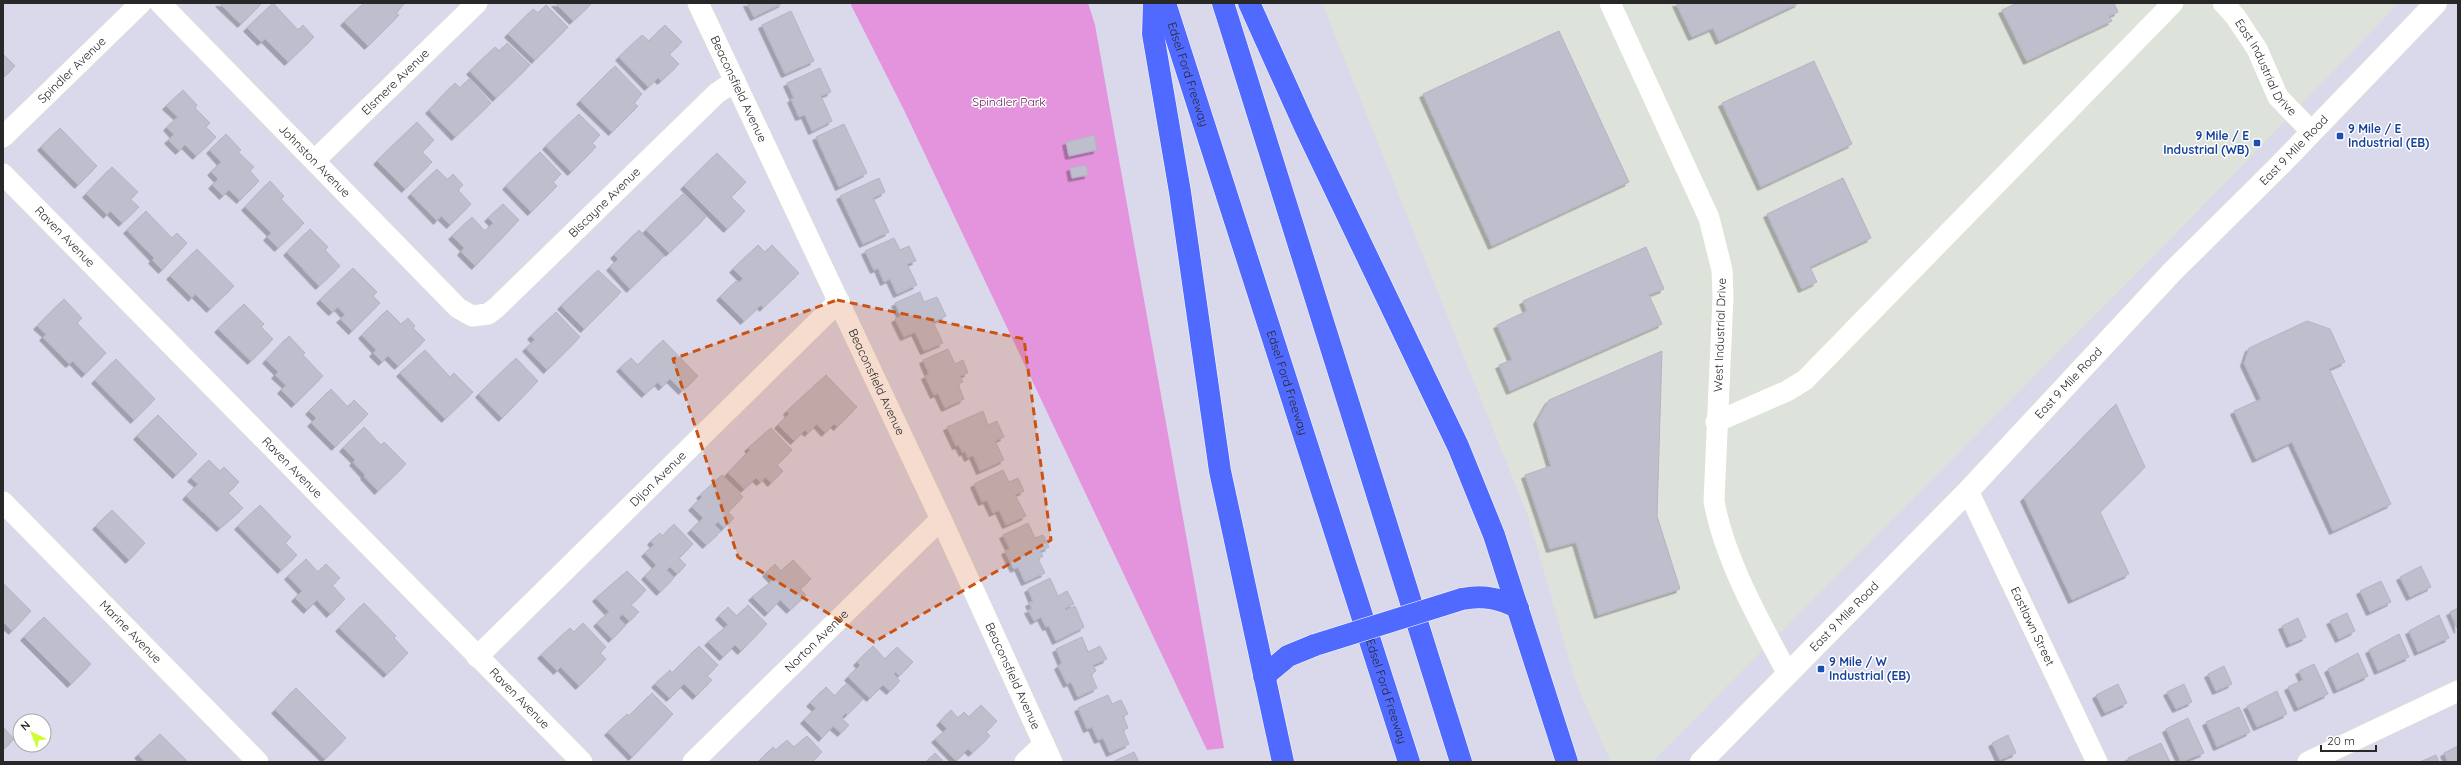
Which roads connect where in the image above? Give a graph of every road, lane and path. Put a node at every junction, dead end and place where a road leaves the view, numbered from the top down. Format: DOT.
graph roads {
  1 [pos="141,3"];
  2 [pos="160,3"];
  3 [pos="477,3"];
  4 [pos="698,3"];
  5 [pos="1154,3"];
  6 [pos="1165,3"];
  7 [pos="1222,3"];
  8 [pos="1249,3"];
  9 [pos="1610,3"];
  10 [pos="2173,3"];
  11 [pos="2223,3"];
  12 [pos="2436,3"];
  13 [pos="735,81"];
  14 [pos="2311,131"];
  15 [pos="3,137"];
  16 [pos="315,160"];
  17 [pos="3,174"];
  18 [pos="839,301"];
  19 [pos="472,316"];
  20 [pos="1716,422"];
  21 [pos="1968,491"];
  22 [pos="3,502"];
  23 [pos="941,519"];
  24 [pos="1518,608"];
  25 [pos="477,657"];
  26 [pos="1788,674"];
  27 [pos="1264,676"];
  28 [pos="2458,691"];
  29 [pos="1048,753"];
  30 [pos="258,762"];
  31 [pos="582,762"];
  32 [pos="693,762"];
  33 [pos="1025,762"];
  34 [pos="1283,762"];
  35 [pos="1409,762"];
  36 [pos="1461,762"];
  37 [pos="1567,762"];
  38 [pos="1701,762"];
  39 [pos="2097,762"];
  40 [pos="2308,762"];
  1 -- 15 [label="street, Spindler Avenue"];
  2 -- 16 [label="street, Johnston Avenue"];
  3 -- 16 [label="street, Elsmere Avenue"];
  4 -- 13 [label="street, Beaconsfield Avenue"];
  5 -- 27 [label="highway"];
  6 -- 35 [label="highway, Edsel Ford Freeway"];
  7 -- 36 [label="highway"];
  8 -- 24 [label="highway"];
  9 -- 20 [label="street, West Industrial Drive"];
  10 -- 20 [label="street"];
  11 -- 14 [label="street, East Industrial Drive"];
  12 -- 14 [label="main road, East 9 Mile Road"];
  13 -- 18 [label="street, Beaconsfield Avenue"];
  13 -- 19 [label="street, Biscayne Avenue"];
  14 -- 21 [label="main road, East 9 Mile Road"];
  16 -- 19 [label="street, Johnston Avenue"];
  17 -- 25 [label="street, Raven Avenue"];
  18 -- 23 [label="street, Beaconsfield Avenue"];
  18 -- 25 [label="street, Dijon Avenue"];
  20 -- 26 [label="street, West Industrial Drive"];
  21 -- 26 [label="main road, East 9 Mile Road"];
  21 -- 39 [label="street, Eastlawn Street"];
  22 -- 30 [label="street, Marine Avenue"];
  23 -- 29 [label="street, Beaconsfield Avenue"];
  23 -- 32 [label="street, Norton Avenue"];
  24 -- 27 [label="highway, bridge"];
  24 -- 37 [label="highway"];
  25 -- 31 [label="street, Raven Avenue"];
  26 -- 38 [label="main road, East 9 Mile Road"];
  27 -- 34 [label="highway"];
  28 -- 40 [label="street"];
  29 -- 33 [label="street"];
}
